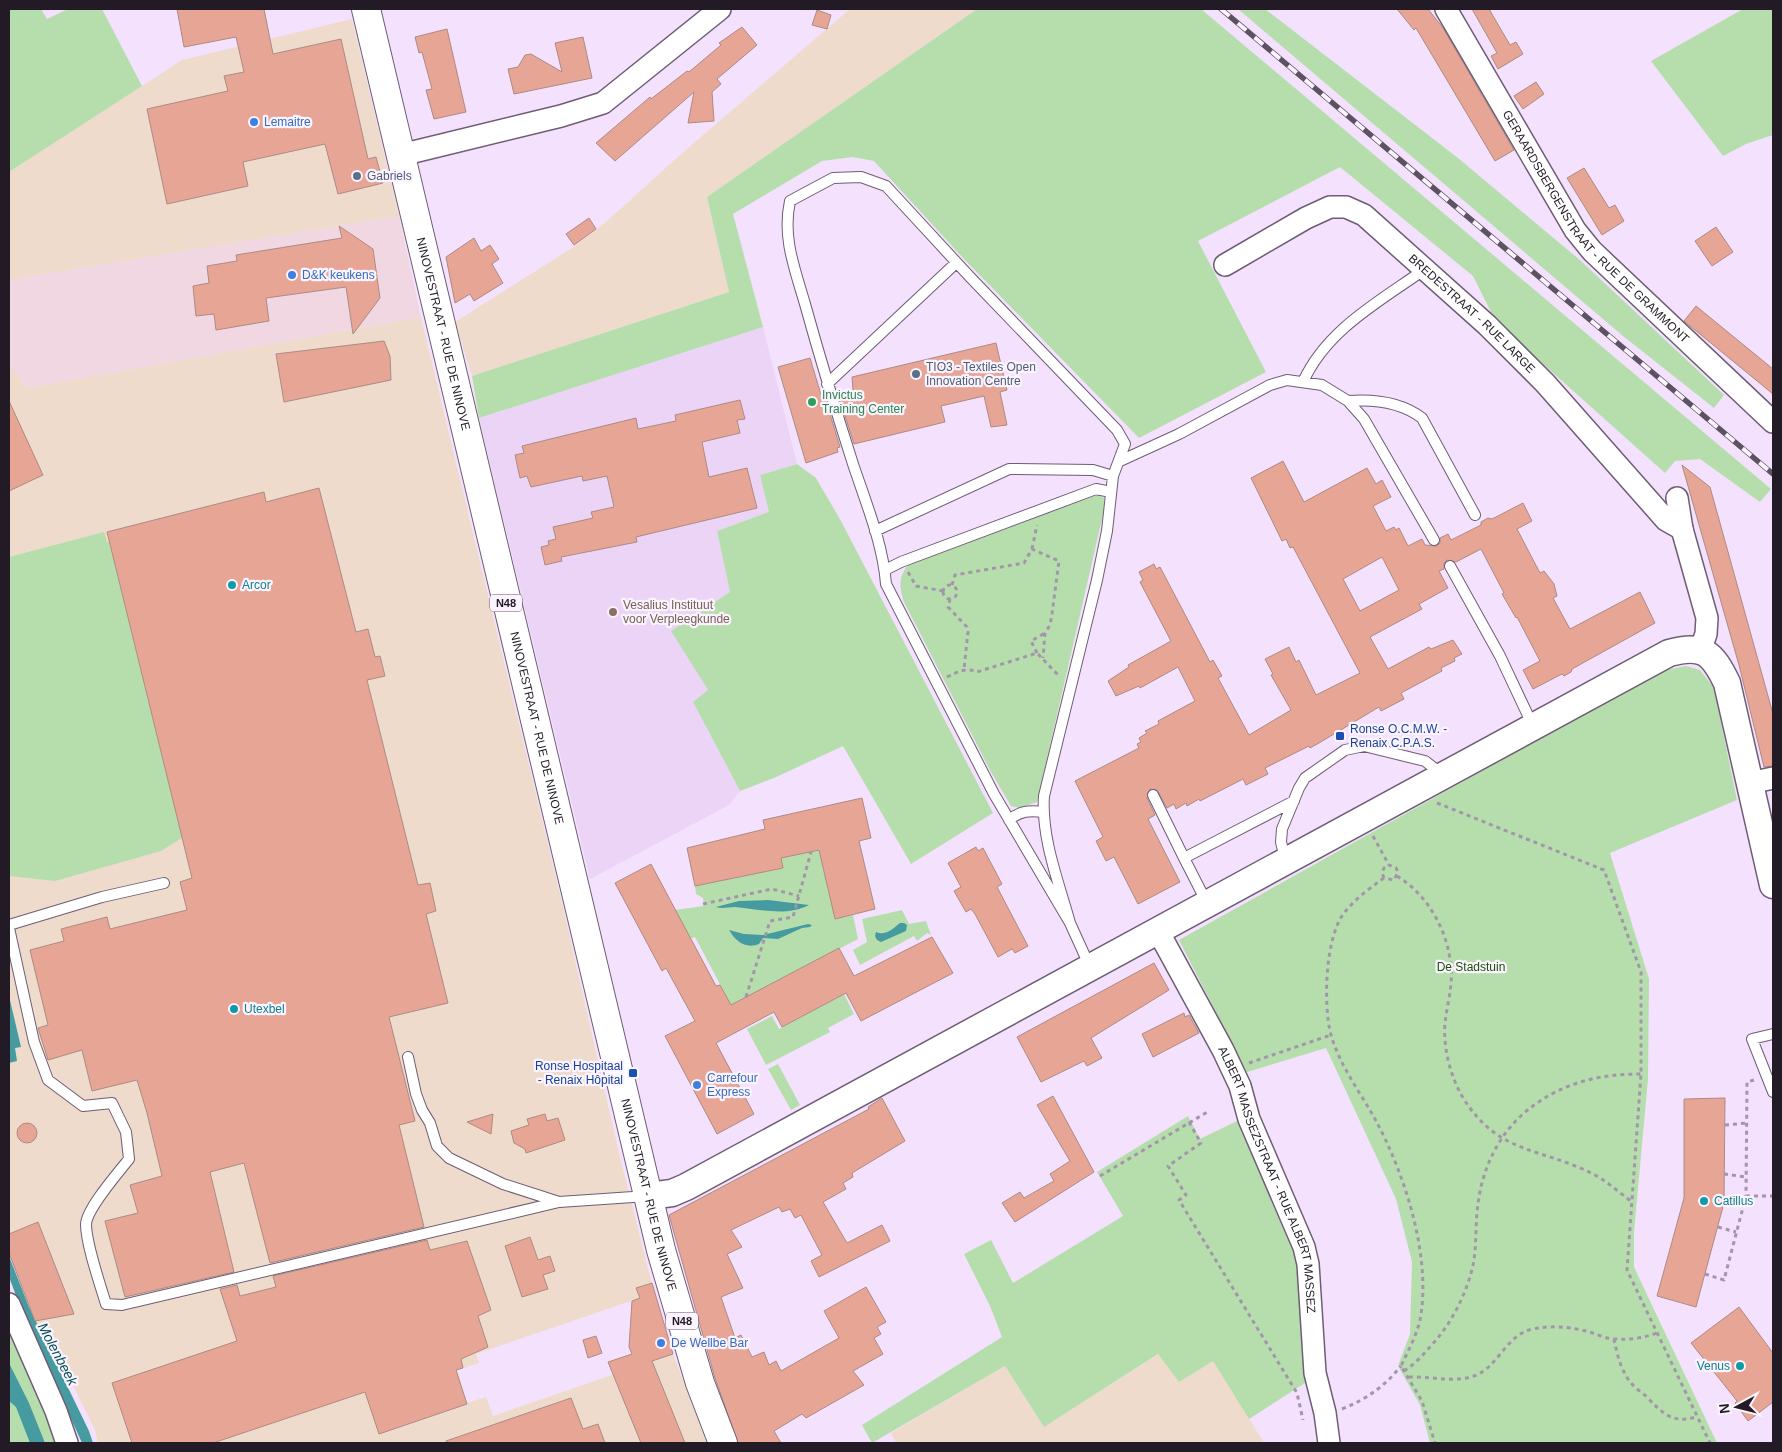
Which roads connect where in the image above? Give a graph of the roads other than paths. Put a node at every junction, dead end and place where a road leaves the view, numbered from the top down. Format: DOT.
graph roads {
  1 [pos="366,9"];
  2 [pos="719,9"];
  3 [pos="1446,9"];
  4 [pos="401,155"];
  5 [pos="956,262"];
  6 [pos="1225,265"];
  7 [pos="1424,270"];
  8 [pos="1303,382"];
  9 [pos="827,384"];
  10 [pos="1348,401"];
  11 [pos="1773,422"];
  12 [pos="1120,461"];
  13 [pos="1113,476"];
  14 [pos="1111,496"];
  15 [pos="1678,498"];
  16 [pos="1474,515"];
  17 [pos="1682,529"];
  18 [pos="875,531"];
  19 [pos="1434,540"];
  20 [pos="1450,566"];
  21 [pos="885,570"];
  22 [pos="1700,651"];
  23 [pos="1534,726"];
  24 [pos="1434,781"];
  25 [pos="1762,781"];
  26 [pos="1152,795"];
  27 [pos="1294,801"];
  28 [pos="1043,812"];
  29 [pos="1009,820"];
  30 [pos="1184,858"];
  31 [pos="1286,861"];
  32 [pos="164,883"];
  33 [pos="1773,885"];
  34 [pos="1208,904"];
  35 [pos="1070,923"];
  36 [pos="9,926"];
  37 [pos="1158,931"];
  38 [pos="1090,967"];
  39 [pos="1773,1034"];
  40 [pos="408,1057"];
  41 [pos="1773,1092"];
  42 [pos="648,1196"];
  43 [pos="559,1202"];
  44 [pos="9,1304"];
  45 [pos="67,1443"];
  46 [pos="723,1443"];
  47 [pos="1329,1443"];
  1 -- 4 [label="main road, NINOVESTRAAT - RUE DE NINOVE / N48"];
  2 -- 4 [label="street"];
  3 -- 11 [label="street, GERAARDSBERGENSTRAAT - RUE DE GRAMMONT"];
  4 -- 42 [label="main road, NINOVESTRAAT - RUE DE NINOVE / N48"];
  5 -- 9 [label="lane"];
  5 -- 9 [label="lane"];
  5 -- 12 [label="lane"];
  6 -- 7 [label="street, BREDESTRAAT - RUE LARGE"];
  7 -- 8 [label="lane"];
  7 -- 17 [label="street, BREDESTRAAT - RUE LARGE"];
  8 -- 10 [label="lane"];
  8 -- 12 [label="lane"];
  9 -- 18 [label="lane"];
  10 -- 16 [label="lane"];
  10 -- 19 [label="lane"];
  12 -- 13 [label="lane"];
  13 -- 14 [label="lane"];
  13 -- 18 [label="lane"];
  14 -- 21 [label="lane"];
  14 -- 28 [label="lane"];
  15 -- 17 [label="street"];
  17 -- 22 [label="street"];
  18 -- 21 [label="lane"];
  20 -- 23 [label="lane"];
  21 -- 29 [label="lane"];
  22 -- 23 [label="street"];
  22 -- 25 [label="street"];
  23 -- 24 [label="street"];
  24 -- 27 [label="lane"];
  24 -- 31 [label="street"];
  25 -- 33 [label="street"];
  26 -- 30 [label="lane"];
  27 -- 30 [label="lane"];
  27 -- 31 [label="lane"];
  28 -- 29 [label="lane"];
  28 -- 35 [label="lane"];
  29 -- 35 [label="lane"];
  30 -- 34 [label="lane"];
  31 -- 34 [label="street"];
  32 -- 36 [label="lane"];
  34 -- 37 [label="street"];
  35 -- 38 [label="lane"];
  36 -- 43 [label="lane"];
  37 -- 38 [label="street"];
  37 -- 47 [label="street, ALBERT MASSEZSTRAAT - RUE ALBERT MASSEZ"];
  38 -- 42 [label="street"];
  39 -- 41 [label="lane"];
  40 -- 43 [label="lane"];
  42 -- 43 [label="lane"];
  42 -- 46 [label="main road, NINOVESTRAAT - RUE DE NINOVE / N48"];
  44 -- 45 [label="street"];
}
